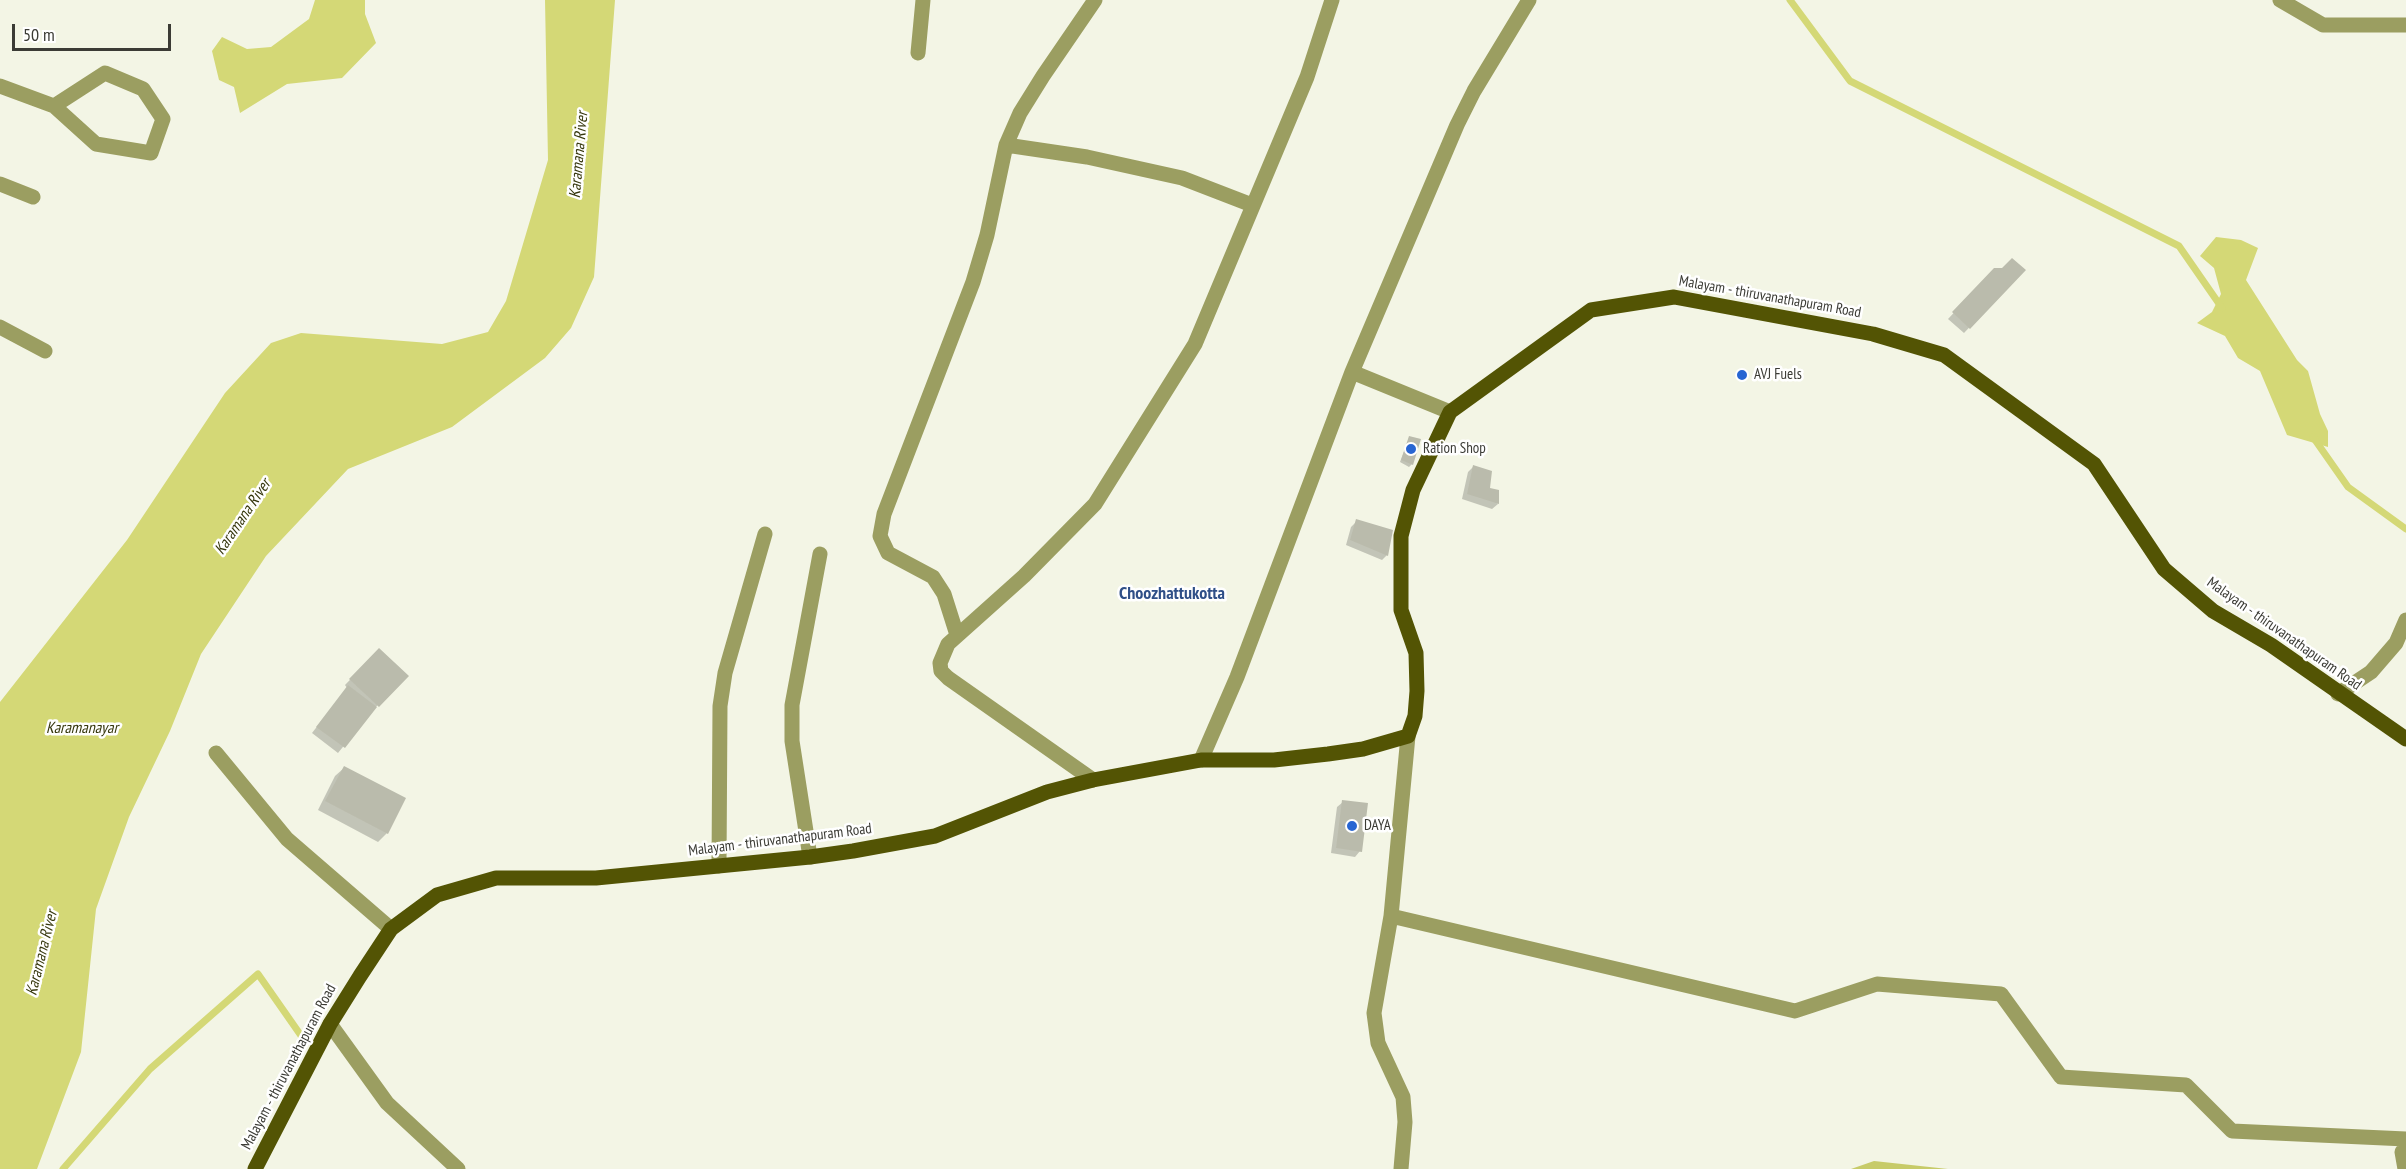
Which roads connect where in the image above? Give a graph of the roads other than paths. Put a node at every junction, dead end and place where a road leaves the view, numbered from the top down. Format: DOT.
graph roads {
  1 [pos="922,0"];
  2 [pos="1095,0"];
  3 [pos="1332,0"];
  4 [pos="1528,0"];
  5 [pos="2280,0"];
  6 [pos="2406,25"];
  7 [pos="918,53"];
  8 [pos="0,86"];
  9 [pos="54,106"];
  10 [pos="1006,145"];
  11 [pos="0,184"];
  12 [pos="33,197"];
  13 [pos="1252,205"];
  14 [pos="0,327"];
  15 [pos="45,351"];
  16 [pos="1352,372"];
  17 [pos="1450,412"];
  18 [pos="765,534"];
  19 [pos="820,554"];
  20 [pos="2406,620"];
  21 [pos="957,635"];
  22 [pos="2338,694"];
  23 [pos="1408,736"];
  24 [pos="2406,739"];
  25 [pos="216,753"];
  26 [pos="1201,760"];
  27 [pos="1093,780"];
  28 [pos="810,857"];
  29 [pos="719,866"];
  30 [pos="1391,916"];
  31 [pos="391,929"];
  32 [pos="330,1024"];
  33 [pos="2406,1140"];
  34 [pos="2406,1147"];
  35 [pos="255,1169"];
  36 [pos="458,1169"];
  37 [pos="1401,1169"];
  38 [pos="2405,1169"];
  1 -- 7 [label="street"];
  2 -- 10 [label="street"];
  3 -- 13 [label="street"];
  4 -- 16 [label="street"];
  5 -- 6 [label="street"];
  8 -- 9 [label="street"];
  9 -- 9 [label="street"];
  10 -- 13 [label="street"];
  10 -- 21 [label="street"];
  11 -- 12 [label="street"];
  13 -- 21 [label="street"];
  14 -- 15 [label="street"];
  16 -- 17 [label="street"];
  16 -- 26 [label="street"];
  17 -- 22 [label="main road, Malayam - thiruvanathapuram Road"];
  17 -- 23 [label="main road, Malayam - thiruvanathapuram Road"];
  18 -- 29 [label="street"];
  19 -- 28 [label="street"];
  20 -- 22 [label="street"];
  21 -- 27 [label="street"];
  22 -- 24 [label="main road, Malayam - thiruvanathapuram Road"];
  23 -- 26 [label="main road, Malayam - thiruvanathapuram Road"];
  23 -- 30 [label="street"];
  25 -- 31 [label="street"];
  26 -- 27 [label="main road, Malayam - thiruvanathapuram Road"];
  27 -- 28 [label="main road, Malayam - thiruvanathapuram Road"];
  28 -- 29 [label="main road, Malayam - thiruvanathapuram Road"];
  29 -- 31 [label="main road, Malayam - thiruvanathapuram Road"];
  30 -- 33 [label="street"];
  30 -- 37 [label="street"];
  31 -- 32 [label="main road, Malayam - thiruvanathapuram Road"];
  32 -- 35 [label="main road, Malayam - thiruvanathapuram Road"];
  32 -- 36 [label="street"];
  34 -- 38 [label="street"];
}
